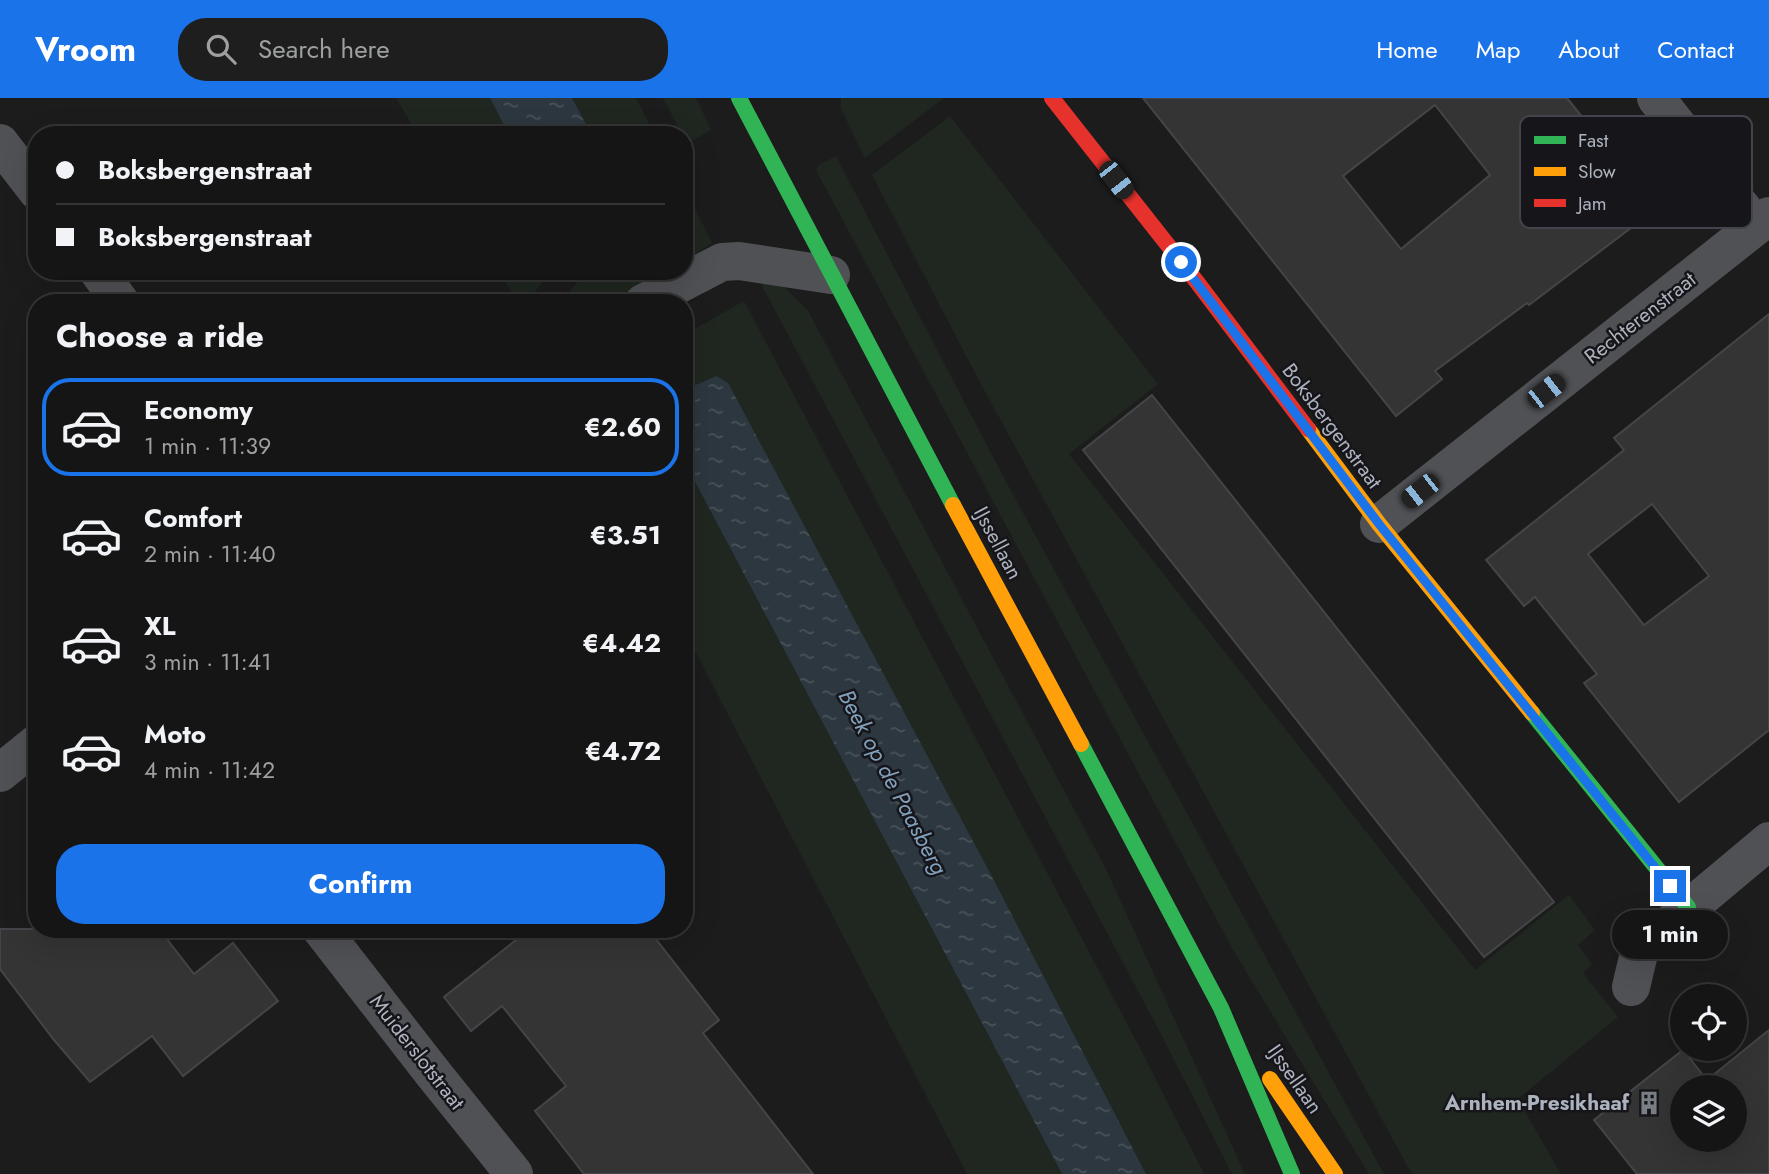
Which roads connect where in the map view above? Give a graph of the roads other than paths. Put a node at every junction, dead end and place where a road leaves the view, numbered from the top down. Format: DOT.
graph roads {
  1 [pos="739,98"];
  2 [pos="1052,98"];
  3 [pos="1656,98"];
  4 [pos="1672,116"];
  5 [pos="0,143"];
  6 [pos="28,179"];
  7 [pos="1763,221"];
  8 [pos="693,275"];
  9 [pos="831,275"];
  10 [pos="684,280"];
  11 [pos="659,294"];
  12 [pos="1379,524"];
  13 [pos="28,750"];
  14 [pos="0,772"];
  15 [pos="1769,841"];
  16 [pos="1688,907"];
  17 [pos="328,938"];
  18 [pos="1631,987"];
  19 [pos="1221,1008"];
  20 [pos="514,1174"];
  21 [pos="1292,1174"];
  22 [pos="1335,1174"];
  1 -- 9 [label="main road, IJssellaan"];
  2 -- 12 [label="main road, Boksbergenstraat"];
  3 -- 4 [label="street"];
  5 -- 6 [label="street"];
  7 -- 12 [label="street, Rechterenstraat"];
  8 -- 9 [label="street"];
  9 -- 19 [label="main road, IJssellaan"];
  10 -- 11 [label="street"];
  12 -- 16 [label="main road, Boksbergenstraat"];
  13 -- 14 [label="street"];
  15 -- 16 [label="street"];
  16 -- 18 [label="street"];
  17 -- 20 [label="street, Muiderslotstraat"];
  19 -- 21 [label="main road, IJssellaan"];
  19 -- 22 [label="main road, IJssellaan"];
}
